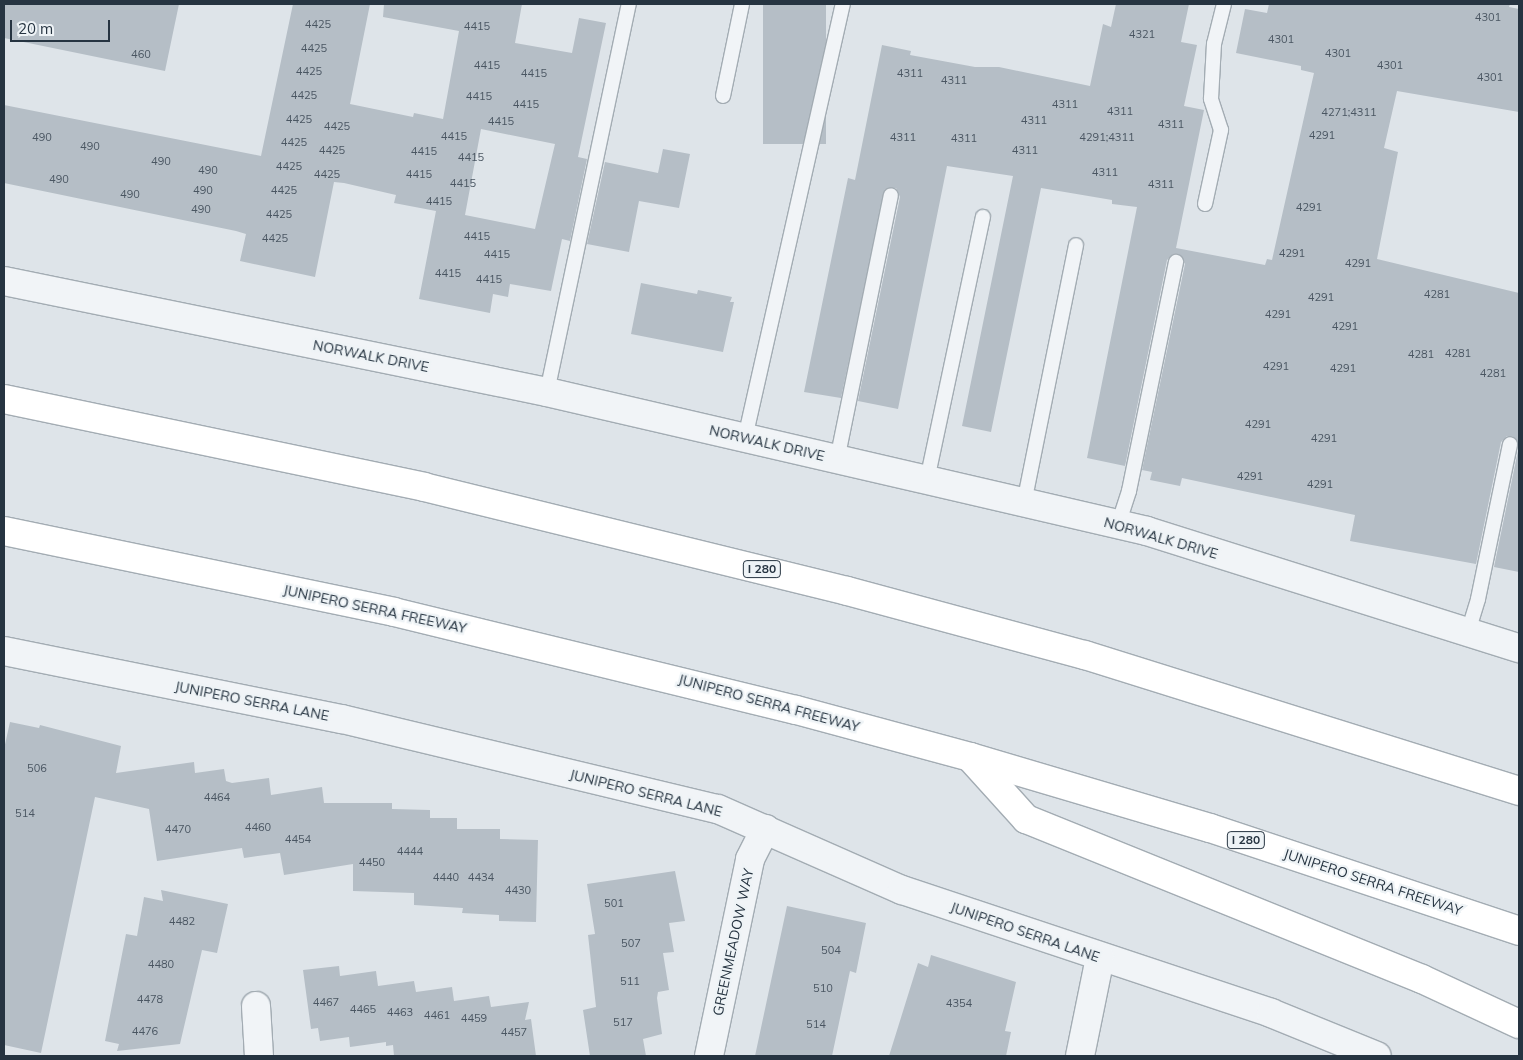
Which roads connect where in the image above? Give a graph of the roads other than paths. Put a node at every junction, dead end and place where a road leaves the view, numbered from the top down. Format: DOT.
graph roads {
  1 [pos="629,4"];
  2 [pos="742,4"];
  3 [pos="844,4"];
  4 [pos="1224,4"];
  5 [pos="723,96"];
  6 [pos="891,195"];
  7 [pos="1205,204"];
  8 [pos="983,218"];
  9 [pos="1076,245"];
  10 [pos="1176,262"];
  11 [pos="4,281"];
  12 [pos="547,392"];
  13 [pos="4,399"];
  14 [pos="745,438"];
  15 [pos="1510,444"];
  16 [pos="837,460"];
  17 [pos="927,480"];
  18 [pos="1024,503"];
  19 [pos="1118,525"];
  20 [pos="4,531"];
  21 [pos="1468,632"];
  22 [pos="1519,648"];
  23 [pos="4,651"];
  24 [pos="970,757"];
  25 [pos="1516,788"];
  26 [pos="765,830"];
  27 [pos="1519,931"];
  28 [pos="1100,958"];
  29 [pos="256,1006"];
  30 [pos="1519,1024"];
  31 [pos="258,1056"];
  32 [pos="709,1056"];
  33 [pos="1080,1056"];
  34 [pos="1377,1056"];
  1 -- 12 [label="lane"];
  2 -- 5 [label="lane"];
  3 -- 14 [label="lane"];
  4 -- 7 [label="lane"];
  6 -- 16 [label="lane"];
  8 -- 17 [label="lane"];
  9 -- 18 [label="lane"];
  10 -- 19 [label="lane"];
  11 -- 12 [label="street, NORWALK DRIVE"];
  12 -- 14 [label="street, NORWALK DRIVE"];
  13 -- 25 [label="highway, I 280"];
  14 -- 16 [label="street, NORWALK DRIVE"];
  15 -- 21 [label="lane"];
  16 -- 17 [label="street, NORWALK DRIVE"];
  17 -- 18 [label="street, NORWALK DRIVE"];
  18 -- 19 [label="street, NORWALK DRIVE"];
  19 -- 21 [label="street, NORWALK DRIVE"];
  20 -- 24 [label="highway, JUNIPERO SERRA FREEWAY / I 280"];
  21 -- 22 [label="street, NORWALK DRIVE"];
  23 -- 26 [label="street, JUNIPERO SERRA LANE"];
  24 -- 27 [label="highway, JUNIPERO SERRA FREEWAY / I 280"];
  24 -- 30 [label="highway"];
  26 -- 28 [label="street, JUNIPERO SERRA LANE"];
  26 -- 32 [label="street, GREENMEADOW WAY"];
  28 -- 33 [label="street"];
  28 -- 34 [label="street, JUNIPERO SERRA LANE"];
  29 -- 31 [label="street"];
}
